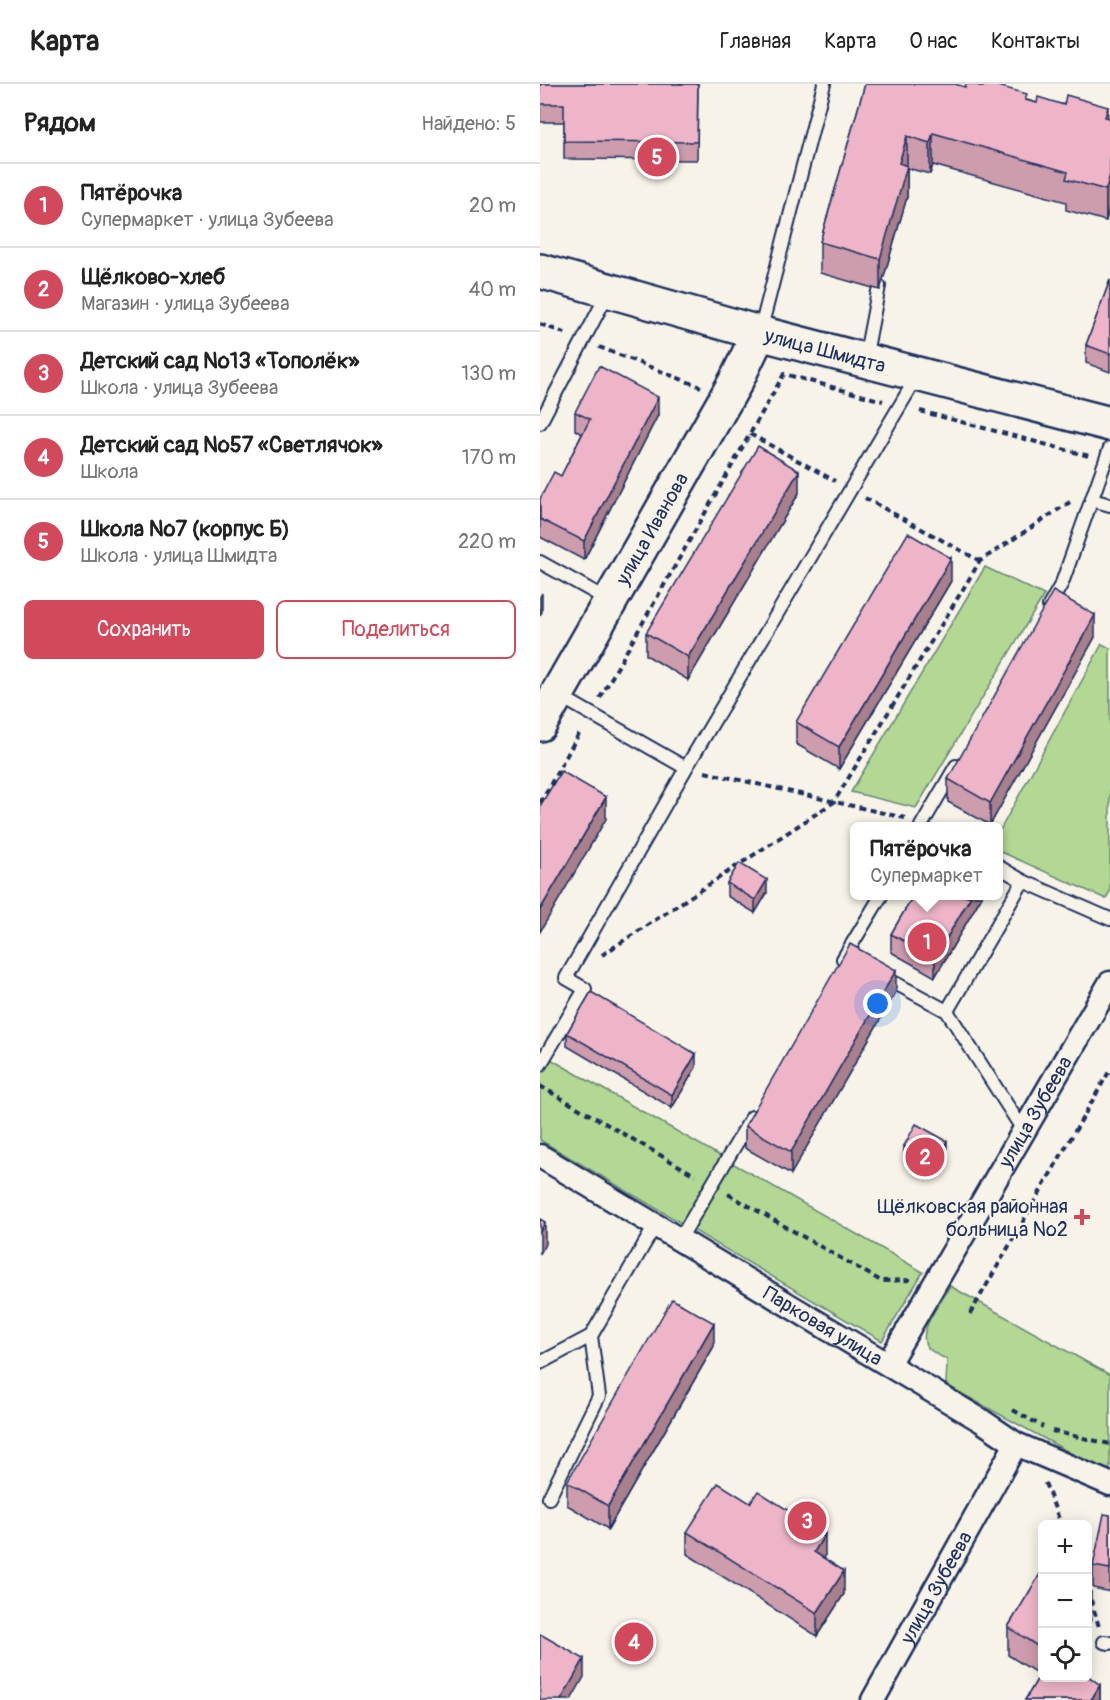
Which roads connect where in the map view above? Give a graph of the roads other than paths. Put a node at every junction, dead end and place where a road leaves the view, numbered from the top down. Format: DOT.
graph roads {
  1 [pos="824,84"];
  2 [pos="540,272"];
  3 [pos="879,286"];
  4 [pos="609,290"];
  5 [pos="759,333"];
  6 [pos="865,360"];
  7 [pos="919,374"];
  8 [pos="540,423"];
  9 [pos="1110,424"];
  10 [pos="1108,454"];
  11 [pos="1092,500"];
  12 [pos="1110,505"];
  13 [pos="540,562"];
  14 [pos="611,601"];
  15 [pos="1045,613"];
  16 [pos="557,694"];
  17 [pos="540,724"];
  18 [pos="964,752"];
  19 [pos="686,768"];
  20 [pos="927,822"];
  21 [pos="1003,869"];
  22 [pos="1023,881"];
  23 [pos="879,900"];
  24 [pos="1110,919"];
  25 [pos="847,960"];
  26 [pos="876,972"];
  27 [pos="1110,983"];
  28 [pos="947,1011"];
  29 [pos="540,1065"];
  30 [pos="759,1105"];
  31 [pos="1023,1130"];
  32 [pos="540,1156"];
  33 [pos="656,1224"];
  34 [pos="680,1239"];
  35 [pos="591,1336"];
  36 [pos="540,1363"];
  37 [pos="888,1364"];
  38 [pos="1016,1444"];
  39 [pos="1110,1484"];
  40 [pos="549,1498"];
  41 [pos="873,1700"];
  1 -- 5 [label="lane"];
  2 -- 4 [label="street, улица Шмидта"];
  3 -- 6 [label="lane"];
  4 -- 5 [label="street, улица Шмидта"];
  4 -- 8 [label="lane"];
  5 -- 6 [label="street, улица Шмидта"];
  5 -- 14 [label="street, улица Иванова"];
  6 -- 7 [label="street, улица Шмидта"];
  7 -- 9 [label="street, улица Шмидта"];
  7 -- 19 [label="lane"];
  10 -- 11 [label="lane"];
  11 -- 12 [label="lane"];
  11 -- 15 [label="lane"];
  13 -- 14 [label="lane"];
  14 -- 16 [label="street, улица Иванова"];
  16 -- 17 [label="street, улица Иванова"];
  16 -- 19 [label="lane"];
  18 -- 20 [label="lane"];
  19 -- 29 [label="lane"];
  21 -- 22 [label="lane"];
  22 -- 24 [label="lane"];
  22 -- 28 [label="lane"];
  23 -- 25 [label="lane"];
  26 -- 28 [label="lane"];
  27 -- 31 [label="street, улица Зубеева"];
  28 -- 31 [label="lane"];
  30 -- 34 [label="lane"];
  31 -- 37 [label="street, улица Зубеева"];
  32 -- 33 [label="street, Парковая улица"];
  33 -- 34 [label="street, Парковая улица"];
  33 -- 35 [label="lane"];
  34 -- 37 [label="street, Парковая улица"];
  35 -- 36 [label="lane"];
  35 -- 40 [label="lane"];
  37 -- 38 [label="street, Парковая улица"];
  38 -- 39 [label="street, Парковая улица"];
  38 -- 41 [label="street, улица Зубеева"];
}
